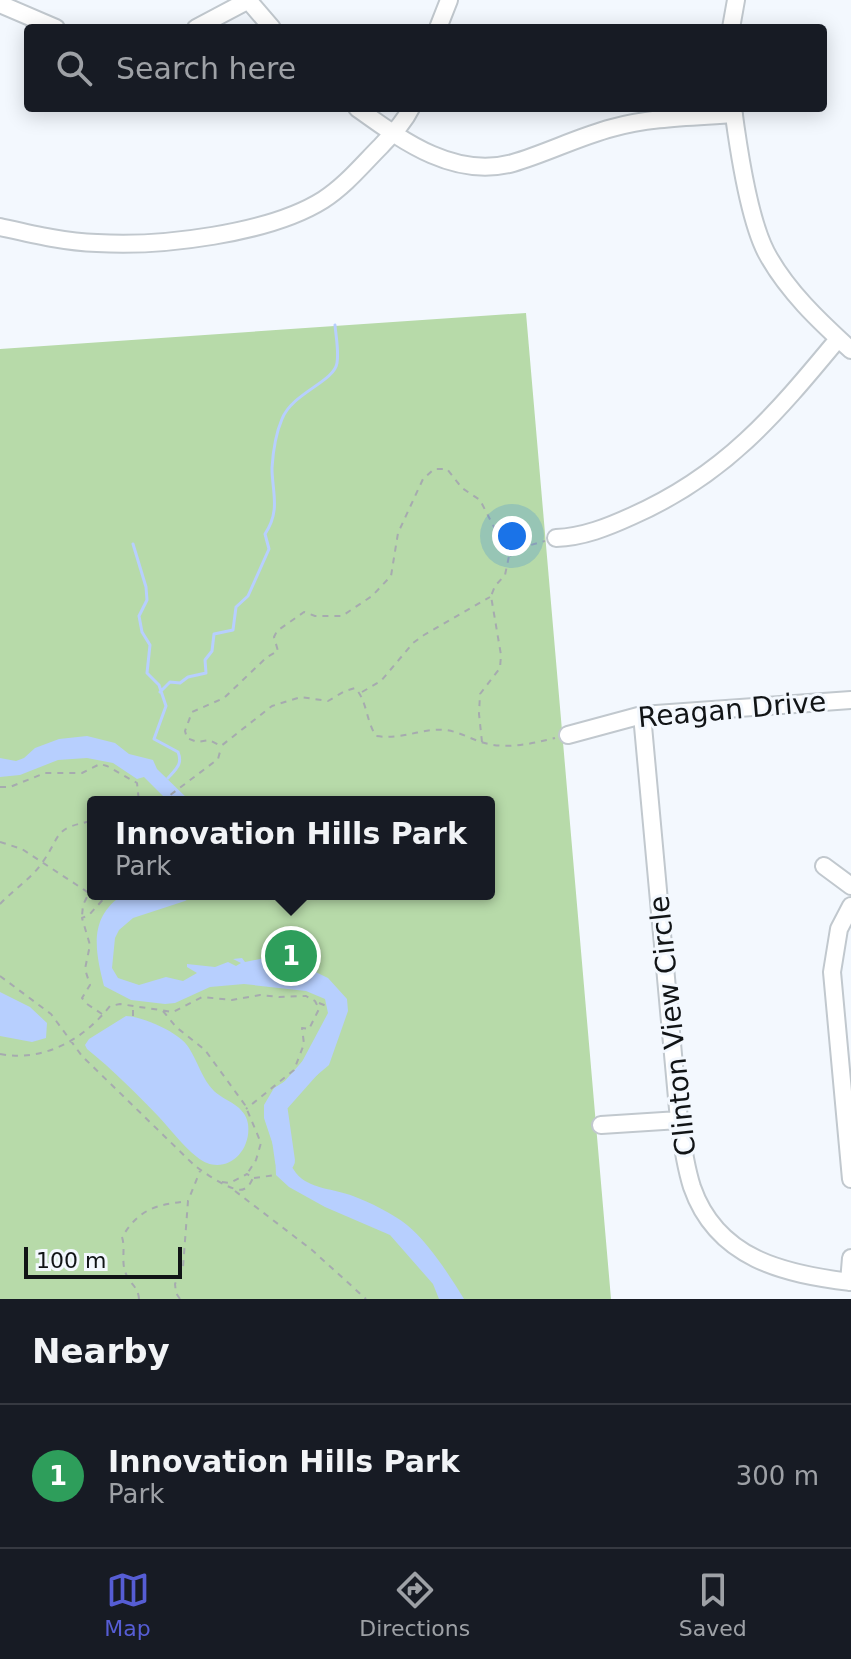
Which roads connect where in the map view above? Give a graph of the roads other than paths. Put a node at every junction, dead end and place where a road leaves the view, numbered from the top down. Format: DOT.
graph roads {
  1 [pos="248,0"];
  2 [pos="449,0"];
  3 [pos="736,0"];
  4 [pos="0,4"];
  5 [pos="47,24"];
  6 [pos="203,24"];
  7 [pos="269,24"];
  8 [pos="440,24"];
  9 [pos="732,24"];
  10 [pos="362,112"];
  11 [pos="408,112"];
  12 [pos="723,112"];
  13 [pos="734,112"];
  14 [pos="394,135"];
  15 [pos="0,227"];
  16 [pos="845,344"];
  17 [pos="556,538"];
  18 [pos="851,700"];
  19 [pos="642,715"];
  20 [pos="568,735"];
  21 [pos="824,866"];
  22 [pos="851,886"];
  23 [pos="851,906"];
  24 [pos="679,1120"];
  25 [pos="601,1125"];
  26 [pos="851,1179"];
  27 [pos="851,1258"];
  28 [pos="850,1282"];
  1 -- 6 [label="street"];
  1 -- 7 [label="street"];
  2 -- 8 [label="street"];
  3 -- 9 [label="street"];
  4 -- 5 [label="street"];
  10 -- 14 [label="street"];
  11 -- 14 [label="street"];
  12 -- 14 [label="street"];
  13 -- 16 [label="street"];
  14 -- 15 [label="street"];
  16 -- 17 [label="street"];
  18 -- 19 [label="street, Reagan Drive"];
  19 -- 20 [label="street, Reagan Drive"];
  19 -- 24 [label="street, Clinton View Circle"];
  21 -- 22 [label="street"];
  23 -- 26 [label="street"];
  24 -- 25 [label="street"];
  24 -- 28 [label="street, Clinton View Circle"];
  27 -- 28 [label="street"];
}
